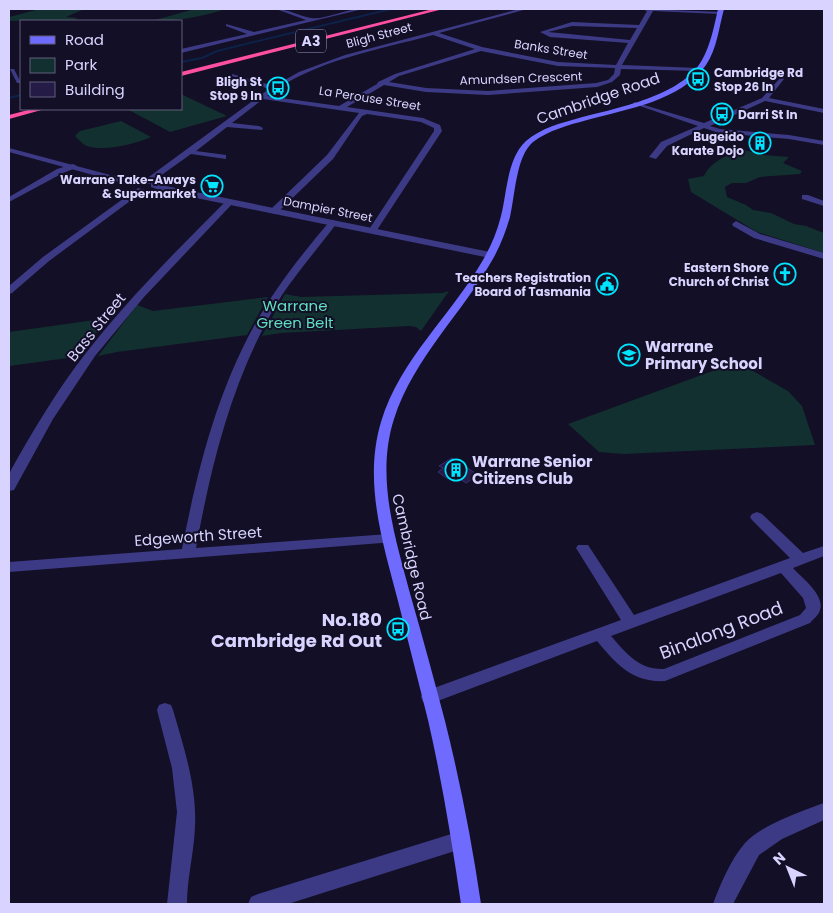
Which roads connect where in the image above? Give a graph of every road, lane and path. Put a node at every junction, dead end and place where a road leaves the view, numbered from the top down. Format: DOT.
graph roads {
  1 [pos="278,9"];
  2 [pos="360,9"];
  3 [pos="426,9"];
  4 [pos="440,9"];
  5 [pos="446,9"];
  6 [pos="524,9"];
  7 [pos="641,9"];
  8 [pos="651,9"];
  9 [pos="721,10"];
  10 [pos="311,20"];
  11 [pos="380,24"];
  12 [pos="228,25"];
  13 [pos="641,27"];
  14 [pos="433,33"];
  15 [pos="543,33"];
  16 [pos="253,34"];
  17 [pos="536,34"];
  18 [pos="632,42"];
  19 [pos="182,44"];
  20 [pos="192,48"];
  21 [pos="481,49"];
  22 [pos="182,51"];
  23 [pos="618,66"];
  24 [pos="182,69"];
  25 [pos="12,70"];
  26 [pos="698,70"];
  27 [pos="182,74"];
  28 [pos="234,75"];
  29 [pos="781,79"];
  30 [pos="20,82"];
  31 [pos="380,83"];
  32 [pos="9,84"];
  33 [pos="274,88"];
  34 [pos="262,97"];
  35 [pos="764,99"];
  36 [pos="636,103"];
  37 [pos="340,108"];
  38 [pos="37,110"];
  39 [pos="824,111"];
  40 [pos="365,112"];
  41 [pos="9,117"];
  42 [pos="225,124"];
  43 [pos="702,126"];
  44 [pos="259,128"];
  45 [pos="824,142"];
  46 [pos="9,150"];
  47 [pos="190,152"];
  48 [pos="224,157"];
  49 [pos="653,157"];
  50 [pos="73,166"];
  51 [pos="144,185"];
  52 [pos="805,197"];
  53 [pos="10,199"];
  54 [pos="230,202"];
  55 [pos="824,204"];
  56 [pos="274,211"];
  57 [pos="333,223"];
  58 [pos="737,227"];
  59 [pos="372,231"];
  60 [pos="490,255"];
  61 [pos="824,256"];
  62 [pos="9,290"];
  63 [pos="9,488"];
  64 [pos="757,518"];
  65 [pos="389,539"];
  66 [pos="583,548"];
  67 [pos="824,551"];
  68 [pos="188,553"];
  69 [pos="800,560"];
  70 [pos="783,566"];
  71 [pos="9,567"];
  72 [pos="631,622"];
  73 [pos="601,635"];
  74 [pos="429,697"];
  75 [pos="165,710"];
  76 [pos="824,811"];
  77 [pos="461,840"];
  78 [pos="177,904"];
  79 [pos="258,904"];
  80 [pos="470,904"];
  81 [pos="723,904"];
  1 -- 10 [label="street"];
  2 -- 10 [label="street"];
  3 -- 24 [label="highway, A3"];
  4 -- 11 [label="highway, A3"];
  5 -- 11 [label="highway"];
  6 -- 14 [label="street, Bligh Street"];
  7 -- 8 [label="street"];
  8 -- 9 [label="street"];
  8 -- 13 [label="street, Amundsen Crescent"];
  9 -- 26 [label="main road, Cambridge Road"];
  10 -- 16 [label="street"];
  11 -- 27 [label="highway, A3"];
  12 -- 16 [label="street"];
  13 -- 15 [label="street"];
  13 -- 18 [label="street, Amundsen Crescent"];
  14 -- 21 [label="street, Banks Street"];
  14 -- 33 [label="street, Bligh Street"];
  15 -- 17 [label="street"];
  15 -- 18 [label="street"];
  16 -- 20 [label="street"];
  18 -- 23 [label="street, Amundsen Crescent"];
  19 -- 20 [label="street"];
  20 -- 22 [label="street"];
  21 -- 23 [label="street, Banks Street"];
  21 -- 31 [label="street"];
  23 -- 26 [label="street, Banks Street"];
  23 -- 31 [label="street, Amundsen Crescent"];
  25 -- 30 [label="street"];
  26 -- 36 [label="main road, Cambridge Road"];
  28 -- 33 [label="street"];
  29 -- 35 [label="street"];
  30 -- 32 [label="street"];
  31 -- 37 [label="street"];
  33 -- 34 [label="street, Bligh Street"];
  34 -- 37 [label="street, La Perouse Street"];
  34 -- 42 [label="street, Bligh Street"];
  35 -- 39 [label="street"];
  35 -- 43 [label="street"];
  36 -- 43 [label="street"];
  36 -- 60 [label="main road, Cambridge Road"];
  37 -- 40 [label="street, La Perouse Street"];
  38 -- 41 [label="highway"];
  40 -- 56 [label="street"];
  40 -- 59 [label="street, La Perouse Street"];
  42 -- 44 [label="street"];
  42 -- 47 [label="street, Bligh Street"];
  43 -- 45 [label="street"];
  43 -- 49 [label="street"];
  46 -- 50 [label="street, Dampier Street"];
  47 -- 48 [label="street"];
  47 -- 51 [label="street, Bligh Street"];
  50 -- 51 [label="street, Dampier Street"];
  50 -- 53 [label="street"];
  51 -- 54 [label="street, Dampier Street"];
  51 -- 62 [label="street, Bligh Street"];
  52 -- 55 [label="street"];
  54 -- 56 [label="street, Dampier Street"];
  54 -- 63 [label="street, Bass Street"];
  56 -- 57 [label="street, Dampier Street"];
  57 -- 59 [label="street, Dampier Street"];
  57 -- 68 [label="street"];
  58 -- 61 [label="street"];
  59 -- 60 [label="street, Dampier Street"];
  60 -- 65 [label="main road, Cambridge Road"];
  64 -- 69 [label="street"];
  65 -- 68 [label="street, Edgeworth Street"];
  65 -- 74 [label="main road, Cambridge Road"];
  66 -- 72 [label="street"];
  67 -- 69 [label="street"];
  68 -- 71 [label="street, Edgeworth Street"];
  69 -- 70 [label="street"];
  70 -- 72 [label="street"];
  70 -- 73 [label="street, Binalong Road"];
  72 -- 73 [label="street"];
  73 -- 74 [label="street"];
  74 -- 77 [label="main road, Cambridge Road"];
  75 -- 78 [label="street"];
  76 -- 81 [label="street"];
  77 -- 79 [label="street"];
  77 -- 80 [label="main road, Cambridge Road"];
}
